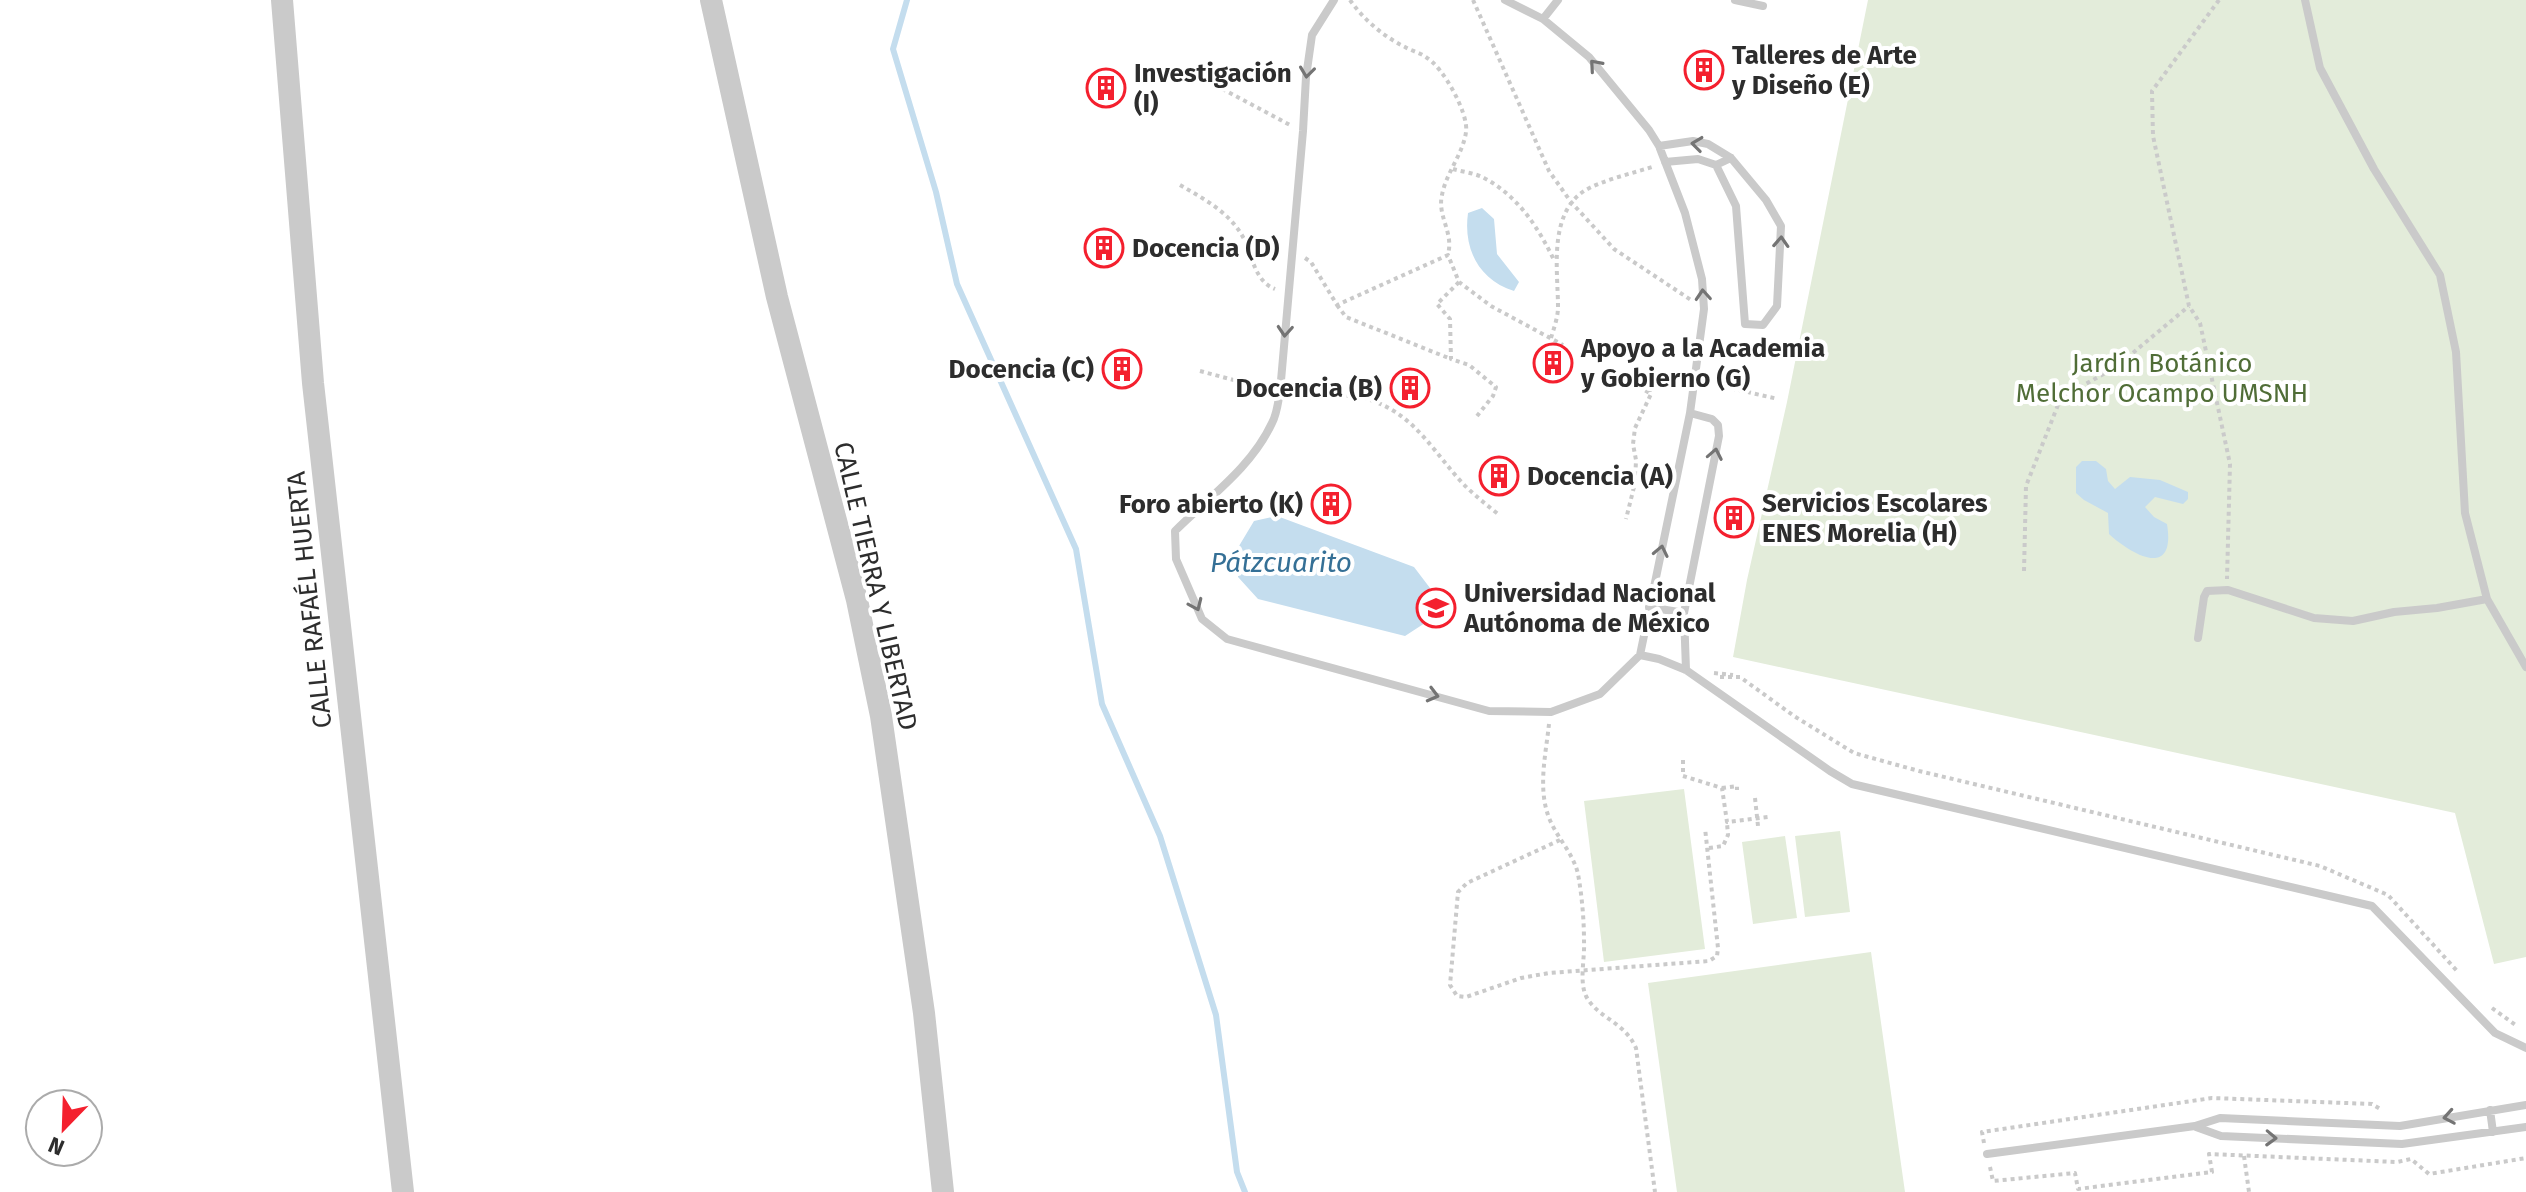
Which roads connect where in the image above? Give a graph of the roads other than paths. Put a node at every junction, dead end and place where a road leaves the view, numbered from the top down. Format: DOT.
graph roads {
  1 [pos="282,0"];
  2 [pos="711,0"];
  3 [pos="1334,0"];
  4 [pos="1505,0"];
  5 [pos="1558,0"];
  6 [pos="1735,0"];
  7 [pos="2305,0"];
  8 [pos="1763,6"];
  9 [pos="1543,19"];
  10 [pos="1659,146"];
  11 [pos="1731,158"];
  12 [pos="1665,162"];
  13 [pos="1716,165"];
  14 [pos="1690,413"];
  15 [pos="2487,599"];
  16 [pos="1649,607"];
  17 [pos="1684,613"];
  18 [pos="2198,638"];
  19 [pos="1640,655"];
  20 [pos="2526,667"];
  21 [pos="1686,670"];
  22 [pos="2526,1048"];
  23 [pos="2526,1105"];
  24 [pos="2490,1110"];
  25 [pos="2195,1126"];
  26 [pos="2526,1127"];
  27 [pos="2493,1132"];
  28 [pos="1987,1154"];
  29 [pos="403,1192"];
  30 [pos="943,1192"];
  1 -- 29 [label="street, CALLE RAFAÉL HUERTA"];
  2 -- 30 [label="street, CALLE TIERRA Y LIBERTAD"];
  3 -- 19 [label="lane, one-way"];
  4 -- 9 [label="lane"];
  5 -- 9 [label="lane"];
  6 -- 8 [label="lane"];
  7 -- 15 [label="lane"];
  10 -- 9 [label="lane, one-way"];
  11 -- 10 [label="lane, one-way"];
  10 -- 12 [label="lane"];
  11 -- 13 [label="lane"];
  13 -- 11 [label="lane, one-way"];
  12 -- 13 [label="lane"];
  14 -- 12 [label="lane, one-way"];
  16 -- 14 [label="lane, one-way"];
  17 -- 14 [label="lane, one-way"];
  15 -- 18 [label="lane"];
  15 -- 20 [label="lane"];
  16 -- 17 [label="lane"];
  16 -- 19 [label="lane"];
  17 -- 21 [label="lane"];
  19 -- 21 [label="lane"];
  21 -- 22 [label="lane"];
  23 -- 24 [label="lane"];
  24 -- 25 [label="lane, one-way"];
  24 -- 27 [label="lane"];
  25 -- 27 [label="lane, one-way"];
  25 -- 28 [label="lane"];
  26 -- 27 [label="lane"];
}
